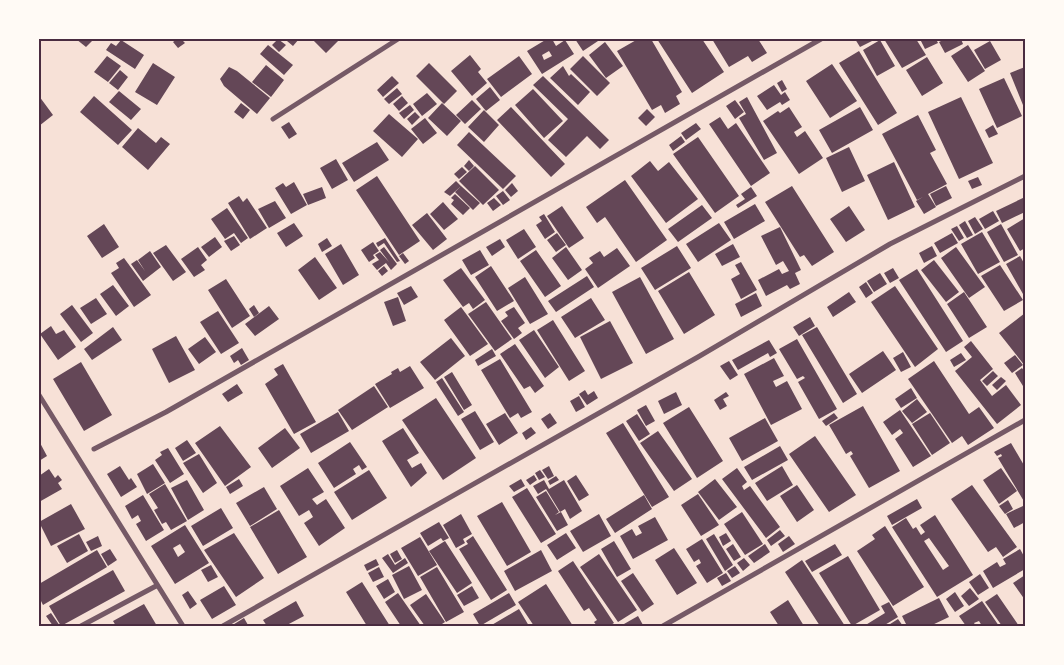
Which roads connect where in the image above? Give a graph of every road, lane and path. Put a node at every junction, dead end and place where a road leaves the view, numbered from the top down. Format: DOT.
graph roads {
  1 [pos="398,39"];
  2 [pos="821,39"];
  3 [pos="273,119"];
  4 [pos="1025,176"];
  5 [pos="39,395"];
  6 [pos="1025,420"];
  7 [pos="94,449"];
  8 [pos="156,586"];
  9 [pos="81,626"];
  10 [pos="183,626"];
  11 [pos="223,626"];
  12 [pos="663,626"];
  1 -- 3 [label="street"];
  2 -- 7 [label="street"];
  4 -- 11 [label="street"];
  5 -- 8 [label="street"];
  6 -- 12 [label="street"];
  8 -- 9 [label="street"];
  8 -- 10 [label="street"];
}
